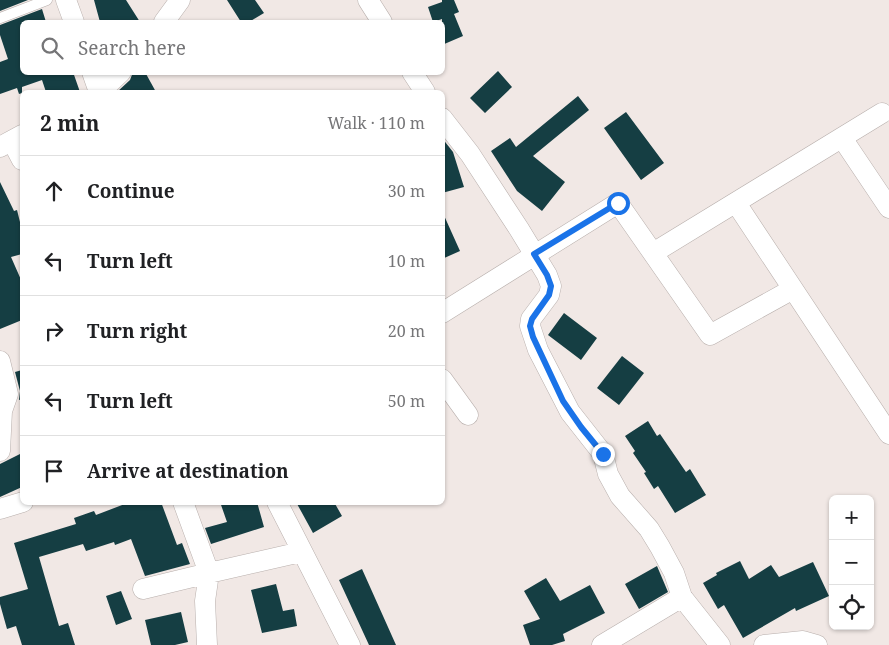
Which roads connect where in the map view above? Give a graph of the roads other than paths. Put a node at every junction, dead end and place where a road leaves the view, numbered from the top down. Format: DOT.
graph roads {
  1 [pos="47,0"];
  2 [pos="66,0"];
  3 [pos="180,0"];
  4 [pos="368,0"];
  5 [pos="0,18"];
  6 [pos="73,20"];
  7 [pos="165,20"];
  8 [pos="381,20"];
  9 [pos="93,75"];
  10 [pos="118,75"];
  11 [pos="414,75"];
  12 [pos="98,90"];
  13 [pos="101,90"];
  14 [pos="423,90"];
  15 [pos="882,113"];
  16 [pos="445,122"];
  17 [pos="842,138"];
  18 [pos="11,141"];
  19 [pos="20,157"];
  20 [pos="736,203"];
  21 [pos="889,208"];
  22 [pos="653,253"];
  23 [pos="534,254"];
  24 [pos="793,289"];
  25 [pos="445,311"];
  26 [pos="0,361"];
  27 [pos="445,383"];
  28 [pos="15,399"];
  29 [pos="468,415"];
  30 [pos="889,434"];
  31 [pos="0,451"];
  32 [pos="20,503"];
  33 [pos="184,505"];
  34 [pos="278,505"];
  35 [pos="0,509"];
  36 [pos="301,552"];
  37 [pos="209,573"];
  38 [pos="143,589"];
  39 [pos="682,597"];
  40 [pos="208,645"];
  41 [pos="350,645"];
  42 [pos="602,645"];
  43 [pos="720,645"];
  44 [pos="764,645"];
  45 [pos="817,645"];
  1 -- 5 [label="lane"];
  2 -- 6 [label="street"];
  3 -- 7 [label="street"];
  4 -- 8 [label="street"];
  9 -- 12 [label="street"];
  10 -- 13 [label="street"];
  11 -- 14 [label="street"];
  15 -- 17 [label="street"];
  16 -- 23 [label="street"];
  17 -- 20 [label="street"];
  17 -- 21 [label="street"];
  18 -- 19 [label="street"];
  20 -- 22 [label="street"];
  20 -- 24 [label="street"];
  22 -- 23 [label="street"];
  22 -- 24 [label="street"];
  23 -- 25 [label="street"];
  23 -- 39 [label="street"];
  24 -- 30 [label="street"];
  26 -- 28 [label="street"];
  27 -- 29 [label="street"];
  28 -- 31 [label="street"];
  32 -- 35 [label="street"];
  33 -- 37 [label="street"];
  34 -- 36 [label="street"];
  36 -- 37 [label="street"];
  36 -- 41 [label="street"];
  37 -- 38 [label="street"];
  37 -- 40 [label="street"];
  39 -- 42 [label="street"];
  39 -- 43 [label="street"];
  44 -- 45 [label="street"];
}
